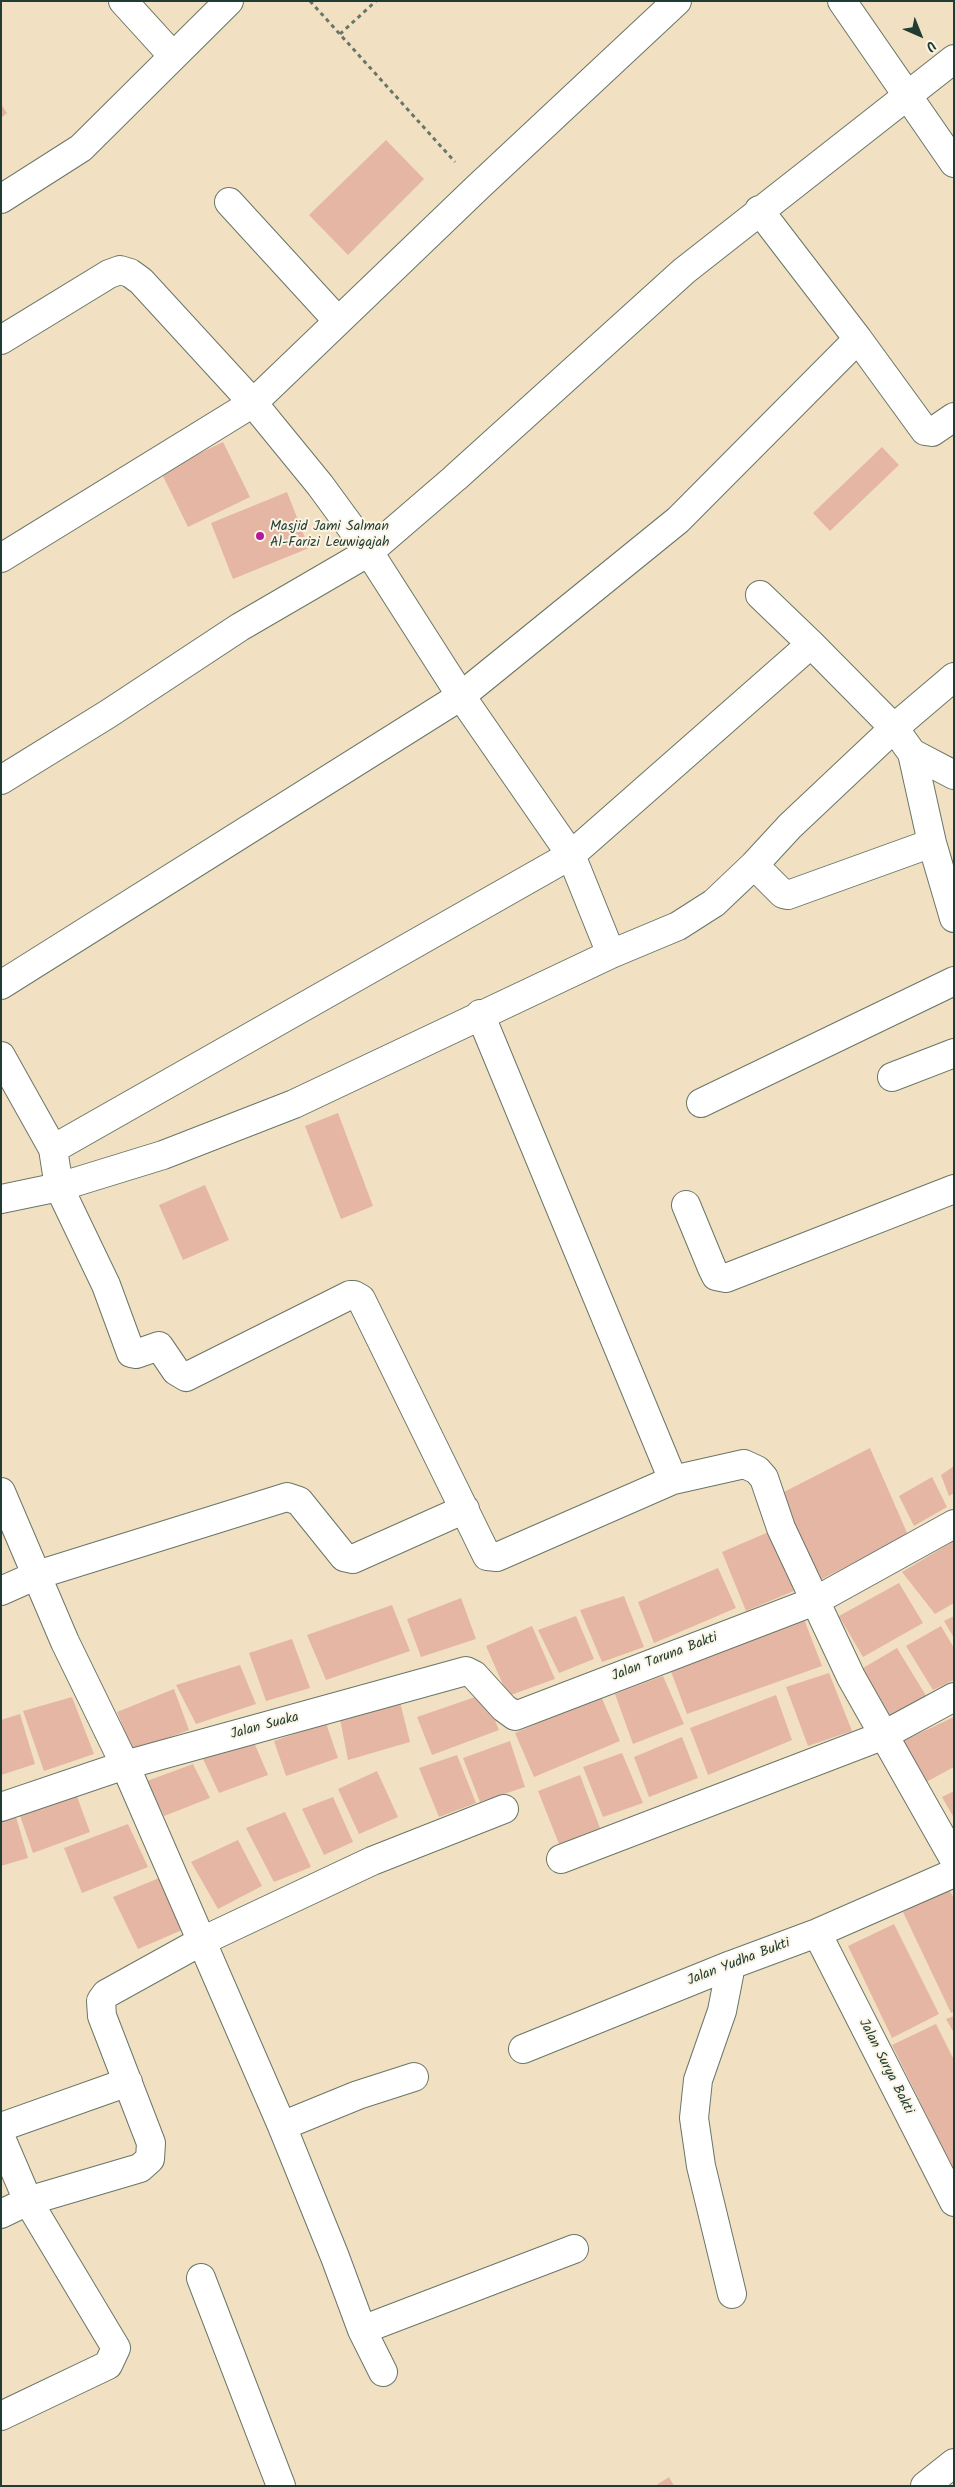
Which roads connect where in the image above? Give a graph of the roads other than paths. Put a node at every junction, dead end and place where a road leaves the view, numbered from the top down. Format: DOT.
graph roads {
  1 [pos="123,1"];
  2 [pos="229,1"];
  3 [pos="678,1"];
  4 [pos="842,1"];
  5 [pos="173,56"];
  6 [pos="954,59"];
  7 [pos="906,96"];
  8 [pos="954,164"];
  9 [pos="1,200"];
  10 [pos="229,202"];
  11 [pos="759,210"];
  12 [pos="338,321"];
  13 [pos="858,338"];
  14 [pos="1,340"];
  15 [pos="253,403"];
  16 [pos="954,417"];
  17 [pos="369,552"];
  18 [pos="1,558"];
  19 [pos="760,595"];
  20 [pos="811,644"];
  21 [pos="954,677"];
  22 [pos="461,696"];
  23 [pos="894,728"];
  24 [pos="912,753"];
  25 [pos="954,775"];
  26 [pos="1,780"];
  27 [pos="932,843"];
  28 [pos="571,856"];
  29 [pos="754,865"];
  30 [pos="954,918"];
  31 [pos="611,954"];
  32 [pos="954,980"];
  33 [pos="1,985"];
  34 [pos="480,1014"];
  35 [pos="954,1053"];
  36 [pos="1,1056"];
  37 [pos="892,1077"];
  38 [pos="701,1103"];
  39 [pos="53,1150"];
  40 [pos="58,1187"];
  41 [pos="954,1189"];
  42 [pos="1,1199"];
  43 [pos="686,1205"];
  44 [pos="673,1480"];
  45 [pos="1,1492"];
  46 [pos="465,1509"];
  47 [pos="954,1524"];
  48 [pos="37,1575"];
  49 [pos="1,1591"];
  50 [pos="815,1601"];
  51 [pos="954,1697"];
  52 [pos="515,1716"];
  53 [pos="882,1736"];
  54 [pos="125,1765"];
  55 [pos="1,1808"];
  56 [pos="504,1809"];
  57 [pos="561,1859"];
  58 [pos="954,1859"];
  59 [pos="954,1873"];
  60 [pos="817,1933"];
  61 [pos="200,1942"];
  62 [pos="730,1965"];
  63 [pos="523,2049"];
  64 [pos="414,2077"];
  65 [pos="128,2082"];
  66 [pos="282,2126"];
  67 [pos="1,2127"];
  68 [pos="1,2138"];
  69 [pos="28,2201"];
  70 [pos="954,2202"];
  71 [pos="1,2214"];
  72 [pos="574,2249"];
  73 [pos="201,2278"];
  74 [pos="732,2294"];
  75 [pos="362,2330"];
  76 [pos="383,2372"];
  77 [pos="1,2416"];
  78 [pos="954,2464"];
  79 [pos="281,2486"];
  80 [pos="924,2486"];
  1 -- 5 [label="street"];
  2 -- 5 [label="street"];
  3 -- 12 [label="street"];
  4 -- 7 [label="street"];
  5 -- 9 [label="street"];
  6 -- 7 [label="street"];
  7 -- 8 [label="street"];
  7 -- 11 [label="street"];
  10 -- 12 [label="street"];
  11 -- 13 [label="street"];
  11 -- 17 [label="street"];
  12 -- 15 [label="street"];
  13 -- 16 [label="street"];
  13 -- 22 [label="street"];
  14 -- 15 [label="street"];
  15 -- 17 [label="street"];
  15 -- 18 [label="street"];
  17 -- 22 [label="street"];
  17 -- 26 [label="street"];
  19 -- 20 [label="street"];
  20 -- 23 [label="street"];
  20 -- 28 [label="street"];
  21 -- 23 [label="street"];
  22 -- 28 [label="street"];
  22 -- 33 [label="street"];
  23 -- 24 [label="street"];
  23 -- 29 [label="street"];
  24 -- 25 [label="street"];
  24 -- 27 [label="street"];
  27 -- 29 [label="street"];
  27 -- 30 [label="street"];
  28 -- 31 [label="street"];
  28 -- 39 [label="street"];
  29 -- 31 [label="street"];
  31 -- 34 [label="street"];
  32 -- 38 [label="street"];
  34 -- 40 [label="street"];
  34 -- 44 [label="street"];
  35 -- 37 [label="street"];
  36 -- 39 [label="street"];
  39 -- 40 [label="street"];
  40 -- 42 [label="street"];
  40 -- 46 [label="street"];
  41 -- 43 [label="street"];
  44 -- 46 [label="street"];
  44 -- 50 [label="street"];
  45 -- 48 [label="street"];
  46 -- 48 [label="street"];
  47 -- 50 [label="street, Jalan Taruna Bakti"];
  48 -- 49 [label="street"];
  48 -- 54 [label="street"];
  50 -- 52 [label="street, Jalan Taruna Bakti"];
  50 -- 53 [label="street"];
  51 -- 53 [label="street"];
  52 -- 54 [label="street, Jalan Suaka"];
  53 -- 57 [label="street"];
  53 -- 58 [label="street"];
  54 -- 55 [label="street, Jalan Suaka"];
  54 -- 61 [label="street"];
  56 -- 61 [label="street"];
  59 -- 60 [label="street, Jalan Yudha Bukti"];
  60 -- 62 [label="street, Jalan Yudha Bukti"];
  60 -- 70 [label="street, Jalan Surya Bakti"];
  61 -- 65 [label="street"];
  61 -- 66 [label="street"];
  62 -- 63 [label="street, Jalan Yudha Bukti"];
  62 -- 74 [label="street"];
  64 -- 66 [label="street"];
  65 -- 67 [label="street"];
  65 -- 69 [label="street"];
  66 -- 75 [label="street"];
  68 -- 69 [label="street"];
  69 -- 71 [label="street"];
  69 -- 77 [label="street"];
  72 -- 75 [label="street"];
  73 -- 79 [label="street"];
  75 -- 76 [label="street"];
  78 -- 80 [label="street"];
}
